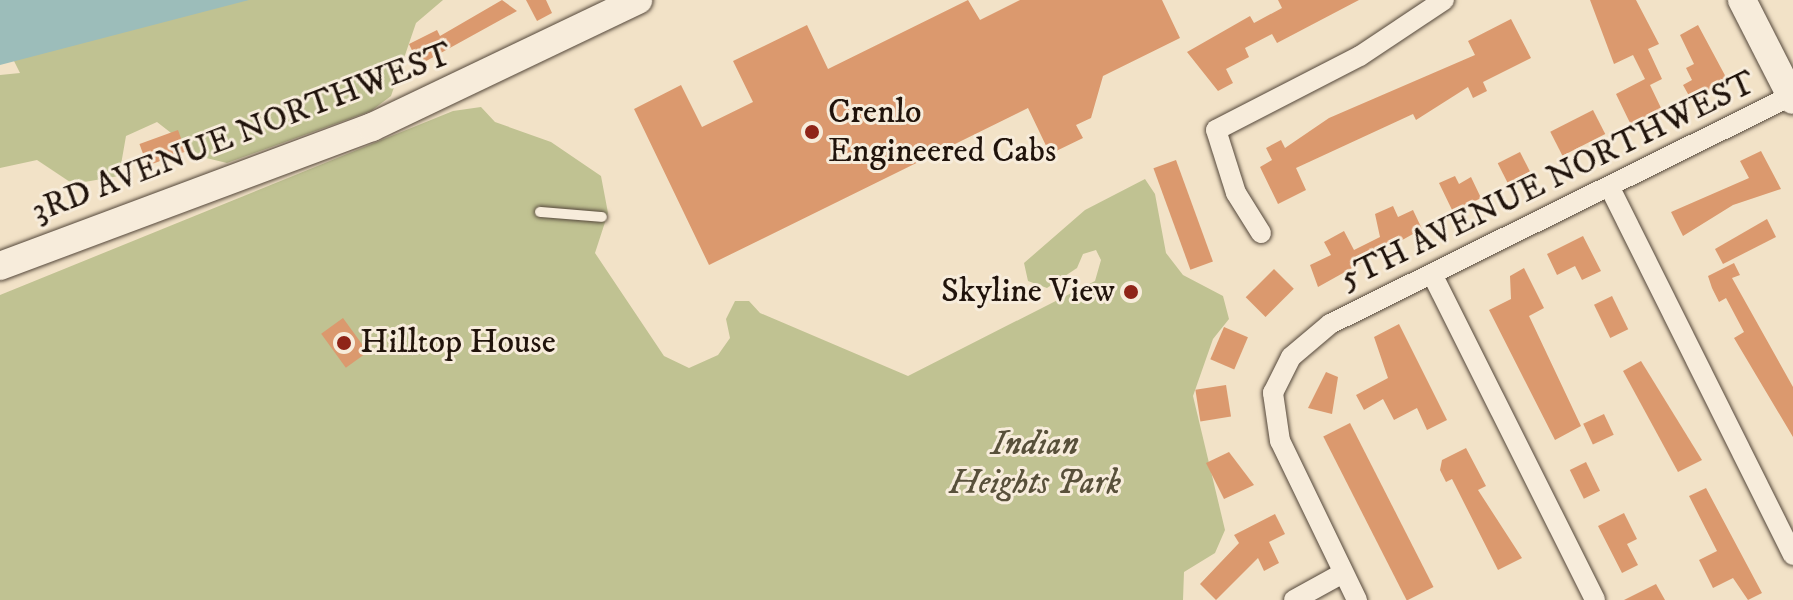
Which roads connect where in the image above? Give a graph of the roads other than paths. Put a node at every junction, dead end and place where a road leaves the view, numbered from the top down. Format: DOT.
graph roads {
  1 [pos="638,0"];
  2 [pos="1444,0"];
  3 [pos="1742,0"];
  4 [pos="1792,97"];
  5 [pos="1610,188"];
  6 [pos="540,212"];
  7 [pos="602,217"];
  8 [pos="1261,233"];
  9 [pos="0,266"];
  10 [pos="1432,274"];
  11 [pos="1793,555"];
  12 [pos="1343,573"];
  13 [pos="1294,600"];
  14 [pos="1357,600"];
  15 [pos="1595,600"];
  1 -- 9 [label="main road, 3RD AVENUE NORTHWEST"];
  2 -- 8 [label="street"];
  3 -- 4 [label="main road"];
  4 -- 5 [label="street, 5TH AVENUE NORTHWEST"];
  5 -- 10 [label="street, 5TH AVENUE NORTHWEST"];
  5 -- 11 [label="street"];
  6 -- 7 [label="lane"];
  10 -- 12 [label="street, 5TH AVENUE NORTHWEST"];
  10 -- 15 [label="street"];
  12 -- 13 [label="street"];
  12 -- 14 [label="street, 5TH AVENUE NORTHWEST"];
}
